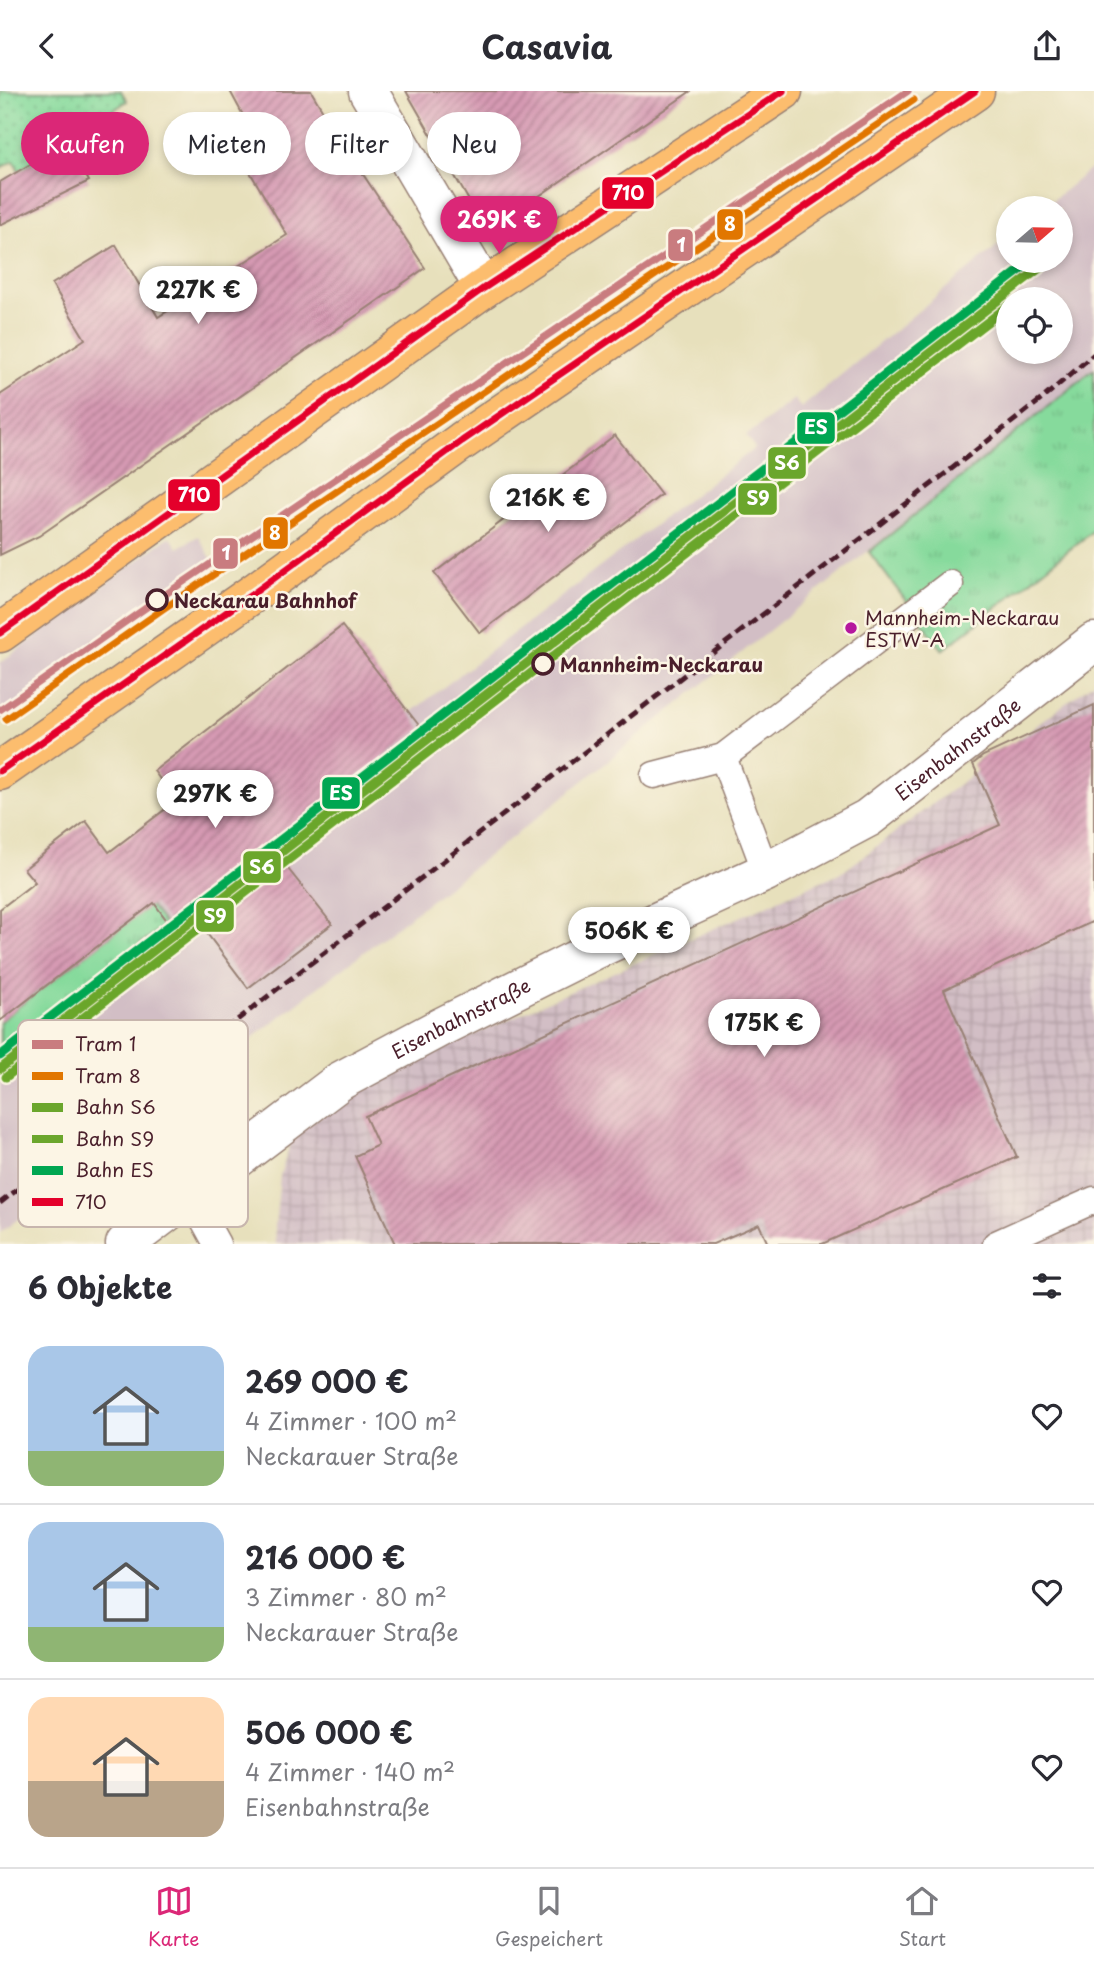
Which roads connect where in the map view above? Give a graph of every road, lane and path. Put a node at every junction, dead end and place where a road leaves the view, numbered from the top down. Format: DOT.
graph roads {
  1 [pos="368,91"];
  2 [pos="783,91"];
  3 [pos="975,91"];
  4 [pos="484,288"];
  5 [pos="950,585"];
  6 [pos="0,633"];
  7 [pos="1094,642"];
  8 [pos="723,757"];
  9 [pos="0,771"];
  10 [pos="654,775"];
  11 [pos="766,872"];
  12 [pos="248,1151"];
  13 [pos="1094,1200"];
  14 [pos="148,1227"];
  15 [pos="208,1227"];
  16 [pos="125,1244"];
  17 [pos="217,1244"];
  18 [pos="996,1244"];
  1 -- 4 [label="street"];
  2 -- 4 [label="main road"];
  3 -- 9 [label="main road"];
  4 -- 6 [label="main road"];
  5 -- 8 [label="lane"];
  7 -- 11 [label="street, Eisenbahnstraße"];
  8 -- 10 [label="lane"];
  8 -- 11 [label="lane"];
  11 -- 12 [label="street, Eisenbahnstraße"];
  13 -- 18 [label="lane"];
  14 -- 16 [label="street, Eisenbahnstraße"];
  15 -- 17 [label="lane"];
}
